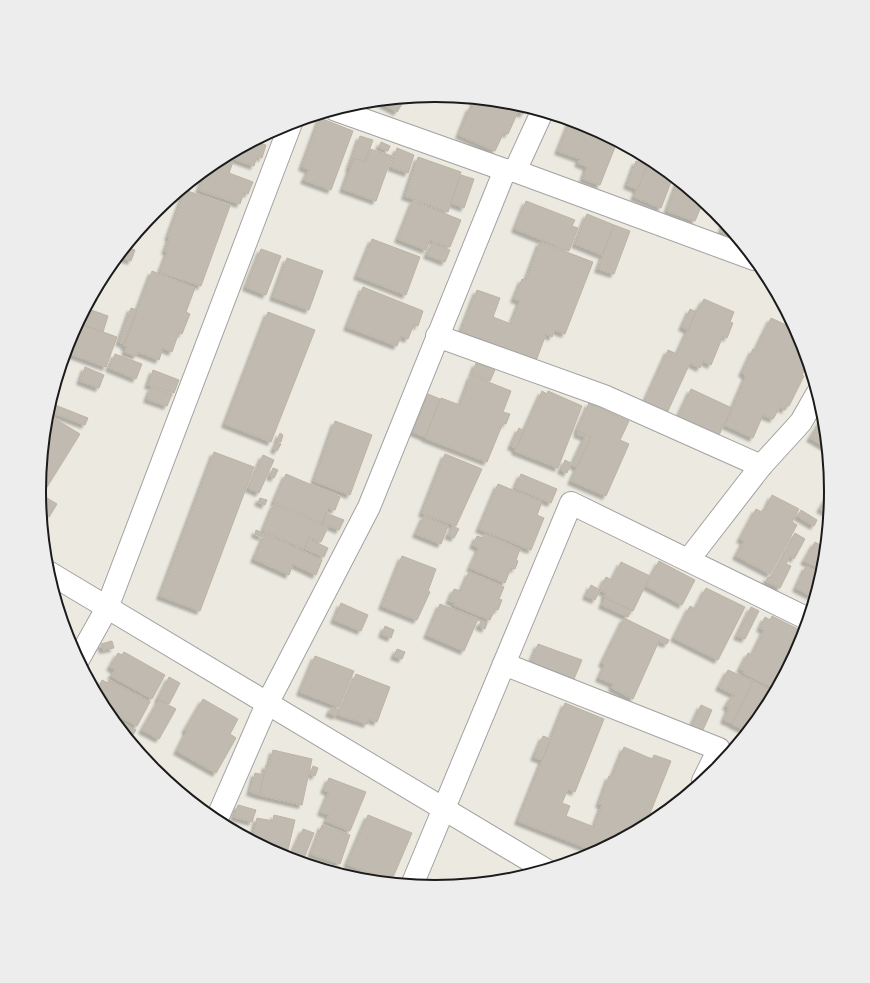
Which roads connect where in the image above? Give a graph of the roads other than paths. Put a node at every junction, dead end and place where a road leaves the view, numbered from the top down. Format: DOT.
graph roads {
  1 [pos="345,113"];
  2 [pos="539,117"];
  3 [pos="288,131"];
  4 [pos="510,171"];
  5 [pos="744,256"];
  6 [pos="437,336"];
  7 [pos="813,401"];
  8 [pos="761,466"];
  9 [pos="689,559"];
  10 [pos="55,576"];
  11 [pos="107,608"];
  12 [pos="803,617"];
  13 [pos="82,654"];
  14 [pos="504,664"];
  15 [pos="268,704"];
  16 [pos="710,767"];
  17 [pos="444,809"];
  18 [pos="219,815"];
  19 [pos="539,866"];
  20 [pos="414,880"];
  1 -- 4 [label="street"];
  2 -- 4 [label="street"];
  3 -- 11 [label="street"];
  4 -- 5 [label="street"];
  4 -- 6 [label="street"];
  6 -- 8 [label="street"];
  6 -- 15 [label="street"];
  7 -- 8 [label="street"];
  8 -- 9 [label="street"];
  9 -- 12 [label="street"];
  9 -- 14 [label="street"];
  10 -- 11 [label="street"];
  11 -- 13 [label="street"];
  11 -- 15 [label="street"];
  14 -- 16 [label="street"];
  14 -- 17 [label="street"];
  15 -- 17 [label="street"];
  15 -- 18 [label="street"];
  17 -- 19 [label="street"];
  17 -- 20 [label="street"];
}
